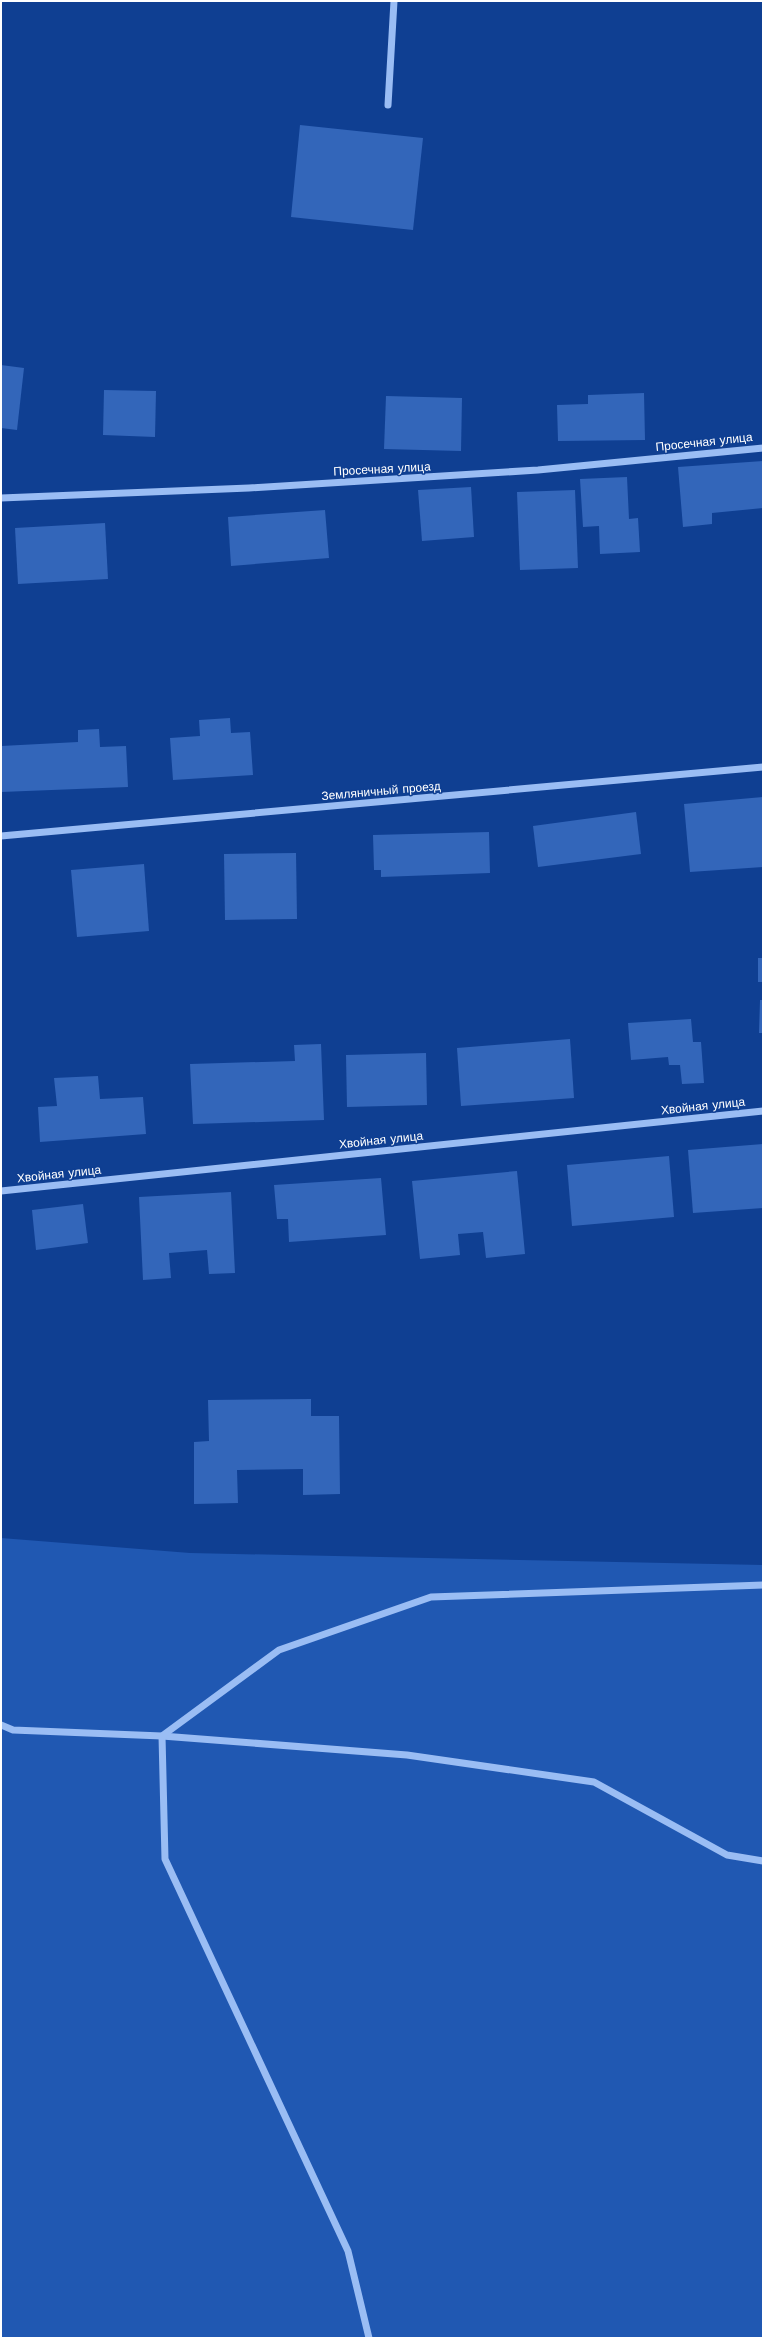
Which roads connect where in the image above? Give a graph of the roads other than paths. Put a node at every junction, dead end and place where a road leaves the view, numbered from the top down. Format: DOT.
graph roads {
  1 [pos="394,1"];
  2 [pos="388,105"];
  3 [pos="763,448"];
  4 [pos="1,498"];
  5 [pos="763,767"];
  6 [pos="1,836"];
  7 [pos="763,1111"];
  8 [pos="1,1191"];
  9 [pos="763,1585"];
  10 [pos="1,1725"];
  11 [pos="162,1736"];
  12 [pos="763,1861"];
  13 [pos="369,2338"];
  1 -- 2 [label="street"];
  3 -- 4 [label="street, Просечная улица"];
  5 -- 6 [label="street, Земляничный проезд"];
  7 -- 8 [label="street, Хвойная улица"];
  9 -- 11 [label="street"];
  10 -- 11 [label="street"];
  11 -- 12 [label="street"];
  11 -- 13 [label="street"];
}
